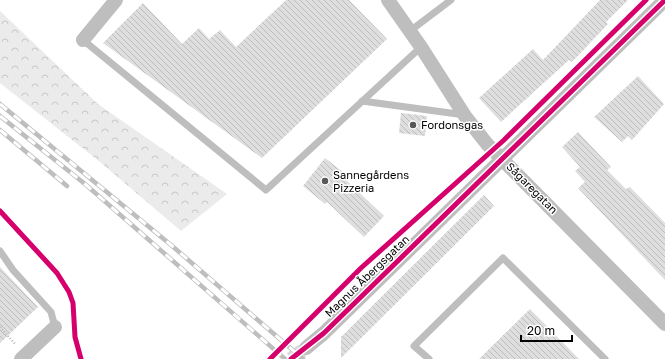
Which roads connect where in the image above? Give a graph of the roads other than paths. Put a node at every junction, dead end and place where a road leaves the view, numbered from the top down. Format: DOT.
graph roads {
  1 [pos="116,0"];
  2 [pos="388,0"];
  3 [pos="451,0"];
  4 [pos="664,0"];
  5 [pos="410,31"];
  6 [pos="84,40"];
  7 [pos="421,47"];
  8 [pos="362,101"];
  9 [pos="465,116"];
  10 [pos="502,158"];
  11 [pos="0,251"];
  12 [pos="665,324"];
  13 [pos="55,327"];
  14 [pos="306,348"];
  15 [pos="23,357"];
  16 [pos="429,359"];
  17 [pos="605,359"];
  1 -- 6 [label="street"];
  2 -- 5 [label="street, Sågaregatan"];
  3 -- 5 [label="lane"];
  4 -- 10 [label="street, Magnus Åbergsgatan"];
  5 -- 7 [label="street, Sågaregatan"];
  6 -- 8 [label="lane"];
  7 -- 8 [label="lane"];
  7 -- 9 [label="street, Sågaregatan"];
  8 -- 9 [label="lane"];
  9 -- 10 [label="street, Sågaregatan"];
  10 -- 12 [label="street, Sågaregatan"];
  10 -- 14 [label="street, Magnus Åbergsgatan"];
  11 -- 13 [label="lane"];
  13 -- 15 [label="street"];
  16 -- 17 [label="lane"];
}
